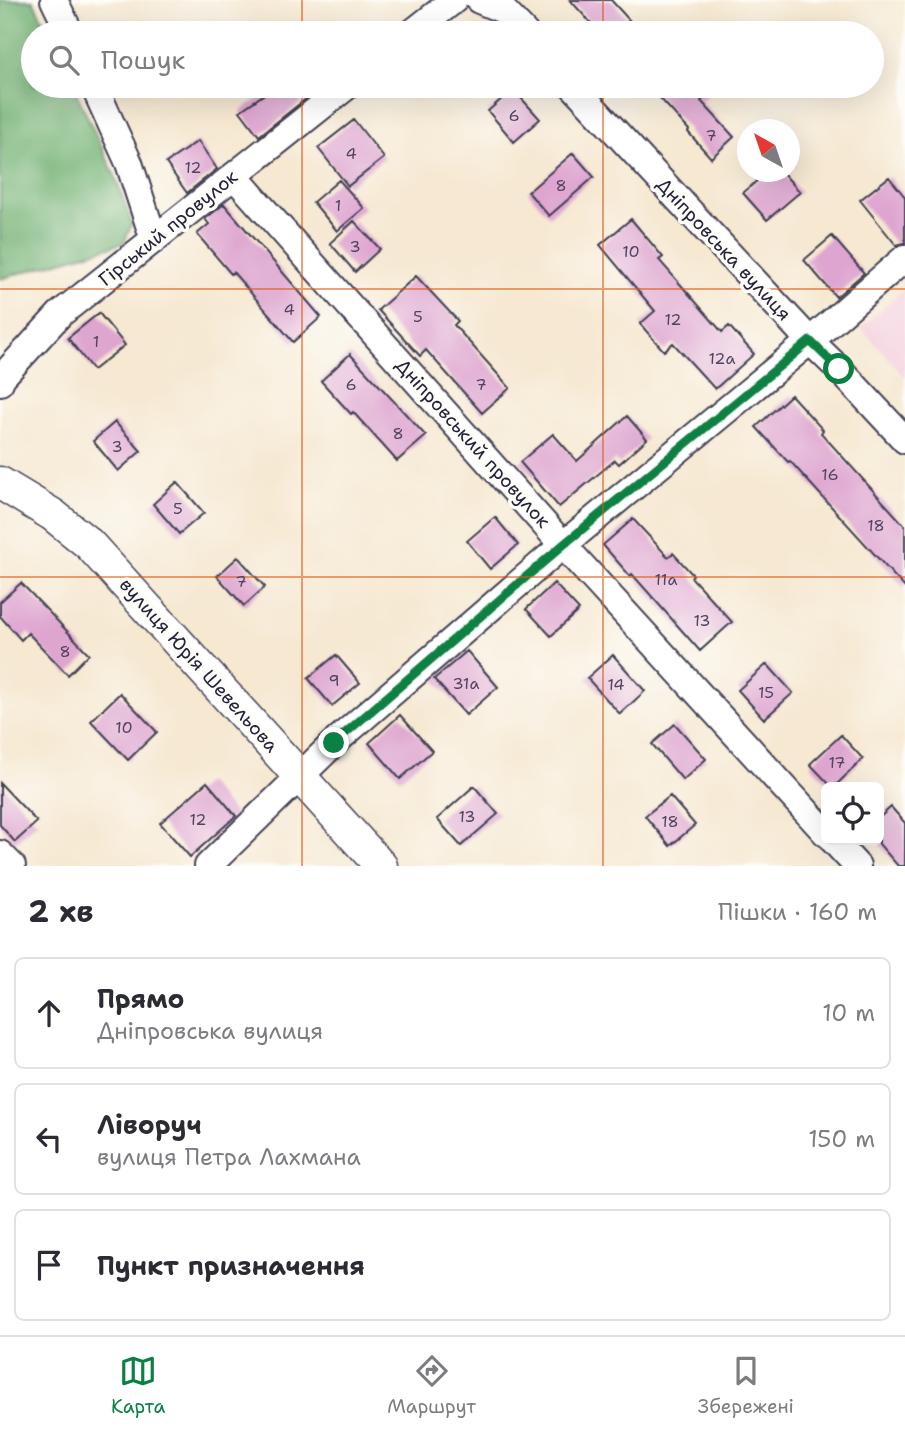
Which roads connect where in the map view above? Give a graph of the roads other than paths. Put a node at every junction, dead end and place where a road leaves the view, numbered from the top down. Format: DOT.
graph roads {
  1 [pos="54,0"];
  2 [pos="454,0"];
  3 [pos="491,5"];
  4 [pos="64,21"];
  5 [pos="427,21"];
  6 [pos="510,21"];
  7 [pos="99,98"];
  8 [pos="331,98"];
  9 [pos="584,98"];
  10 [pos="234,176"];
  11 [pos="154,240"];
  12 [pos="905,258"];
  13 [pos="810,341"];
  14 [pos="0,382"];
  15 [pos="905,440"];
  16 [pos="0,483"];
  17 [pos="563,545"];
  18 [pos="300,776"];
  19 [pos="821,828"];
  20 [pos="838,845"];
  21 [pos="0,853"];
  22 [pos="12,866"];
  23 [pos="208,866"];
  24 [pos="381,866"];
  25 [pos="857,866"];
  1 -- 4 [label="street"];
  2 -- 5 [label="street"];
  3 -- 6 [label="street"];
  7 -- 11 [label="street"];
  8 -- 10 [label="street, Гірський провулок"];
  9 -- 13 [label="street, Дніпровська вулиця"];
  10 -- 11 [label="street, Гірський провулок"];
  10 -- 17 [label="street, Дніпровський провулок"];
  11 -- 14 [label="street, Гірський провулок"];
  12 -- 13 [label="street"];
  13 -- 15 [label="street, Дніпровська вулиця"];
  13 -- 17 [label="street"];
  16 -- 18 [label="street, вулиця Юрія Шевельова"];
  17 -- 18 [label="street"];
  17 -- 19 [label="street, Дніпровський провулок"];
  18 -- 23 [label="street"];
  18 -- 24 [label="street, вулиця Юрія Шевельова"];
  20 -- 25 [label="street"];
  21 -- 22 [label="street"];
}
